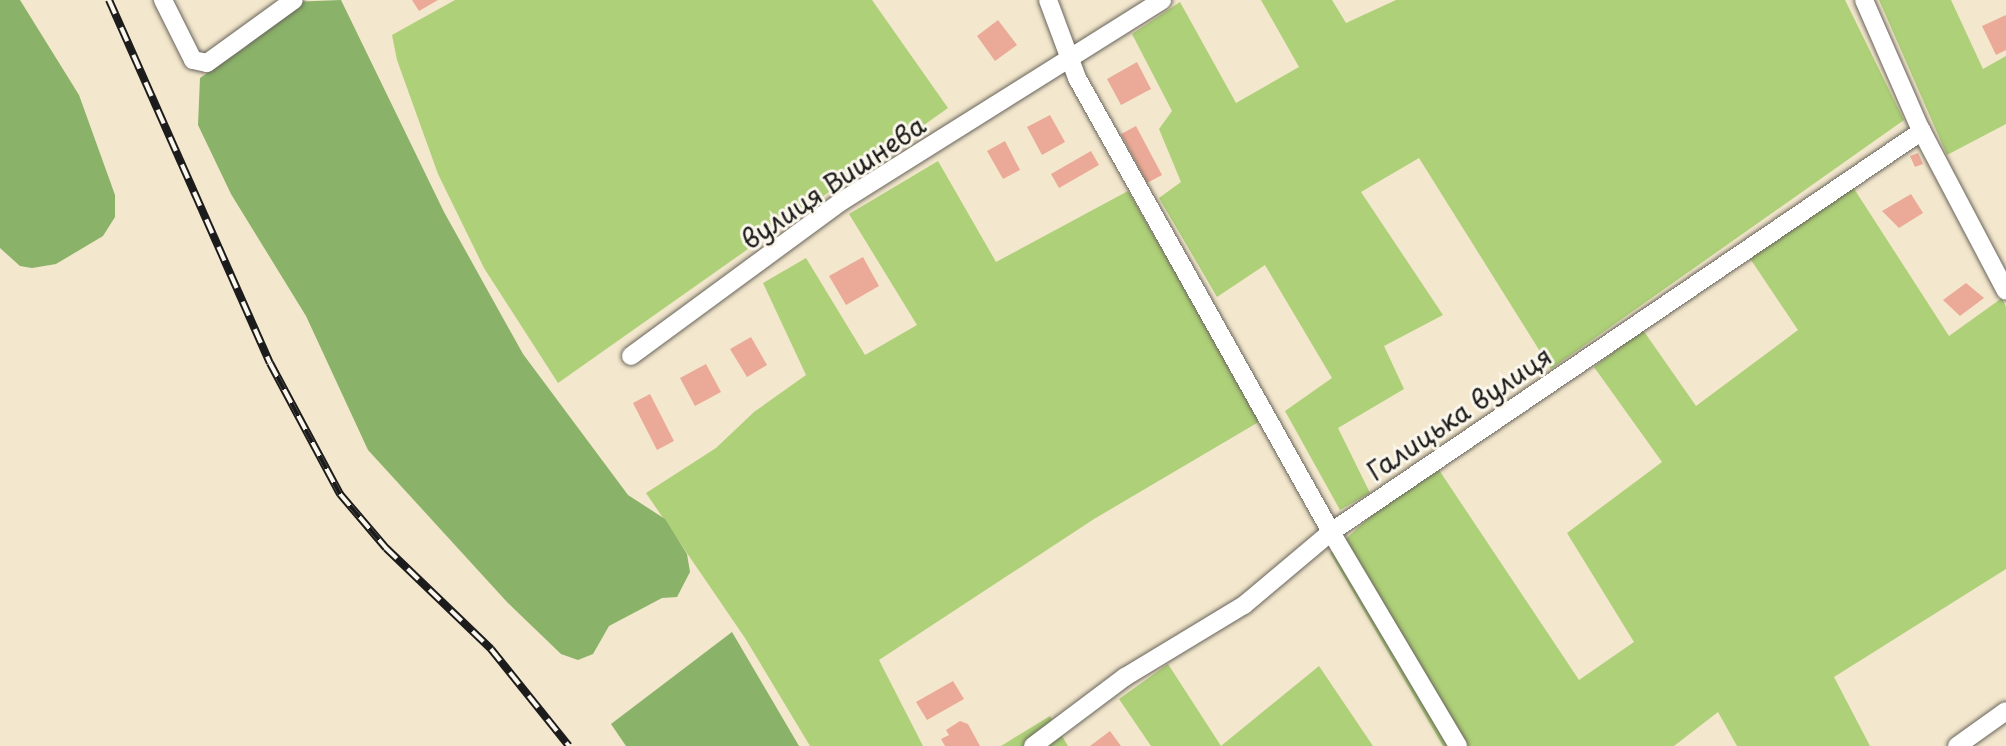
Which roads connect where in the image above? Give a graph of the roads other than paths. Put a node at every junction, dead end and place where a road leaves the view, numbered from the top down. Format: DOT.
graph roads {
  1 [pos="163,0"];
  2 [pos="294,0"];
  3 [pos="1048,0"];
  4 [pos="1162,0"];
  5 [pos="1864,0"];
  6 [pos="1067,56"];
  7 [pos="1922,131"];
  8 [pos="2006,291"];
  9 [pos="631,356"];
  10 [pos="1331,532"];
  11 [pos="2006,711"];
  12 [pos="1033,746"];
  13 [pos="1458,746"];
  14 [pos="1957,746"];
  1 -- 2 [label="street"];
  3 -- 6 [label="street"];
  4 -- 6 [label="street, вулиця Вишнева"];
  5 -- 7 [label="street"];
  6 -- 9 [label="street, вулиця Вишнева"];
  6 -- 10 [label="street"];
  7 -- 8 [label="street"];
  7 -- 10 [label="street, Галицька вулиця"];
  10 -- 12 [label="street, Галицька вулиця"];
  10 -- 13 [label="street"];
  11 -- 14 [label="street"];
}
